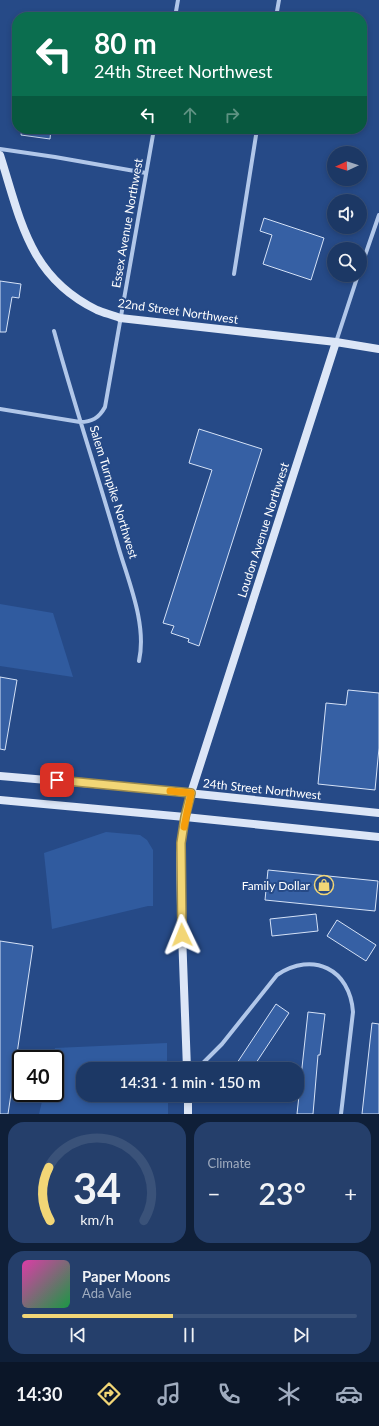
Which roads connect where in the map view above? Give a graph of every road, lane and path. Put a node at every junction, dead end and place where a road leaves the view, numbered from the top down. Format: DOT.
graph roads {
  1 [pos="178,0"];
  2 [pos="280,0"];
  3 [pos="176,12"];
  4 [pos="277,12"];
  5 [pos="153,134"];
  6 [pos="256,134"];
  7 [pos="0,149"];
  8 [pos="0,155"];
  9 [pos="146,173"];
  10 [pos="379,214"];
  11 [pos="367,249"];
  12 [pos="234,274"];
  13 [pos="356,282"];
  14 [pos="120,318"];
  15 [pos="54,331"];
  16 [pos="336,342"];
  17 [pos="379,349"];
  18 [pos="0,409"];
  19 [pos="80,422"];
  20 [pos="139,661"];
  21 [pos="0,776"];
  22 [pos="191,793"];
  23 [pos="0,800"];
  24 [pos="379,813"];
  25 [pos="185,817"];
  26 [pos="379,837"];
  27 [pos="187,1062"];
  28 [pos="204,1062"];
  29 [pos="188,1102"];
  30 [pos="188,1114"];
  31 [pos="341,1114"];
  1 -- 3 [label="street"];
  2 -- 4 [label="street"];
  5 -- 9 [label="street, Essex Avenue Northwest"];
  6 -- 12 [label="street"];
  7 -- 9 [label="street"];
  8 -- 14 [label="street, 22nd Street Northwest"];
  9 -- 14 [label="street, Essex Avenue Northwest"];
  10 -- 11 [label="street"];
  13 -- 16 [label="street, Loudon Avenue Northwest"];
  14 -- 16 [label="street, 22nd Street Northwest"];
  14 -- 19 [label="street, Essex Avenue Northwest"];
  15 -- 19 [label="street, Salem Turnpike Northwest"];
  16 -- 17 [label="street, 22nd Street Northwest"];
  16 -- 22 [label="street, Loudon Avenue Northwest"];
  18 -- 19 [label="street"];
  19 -- 20 [label="street, Salem Turnpike Northwest"];
  21 -- 22 [label="street, 24th Street Northwest"];
  22 -- 24 [label="street, 24th Street Northwest"];
  22 -- 25 [label="street"];
  23 -- 25 [label="street"];
  25 -- 26 [label="street"];
  25 -- 27 [label="street"];
  28 -- 31 [label="street"];
  29 -- 30 [label="street"];
}
